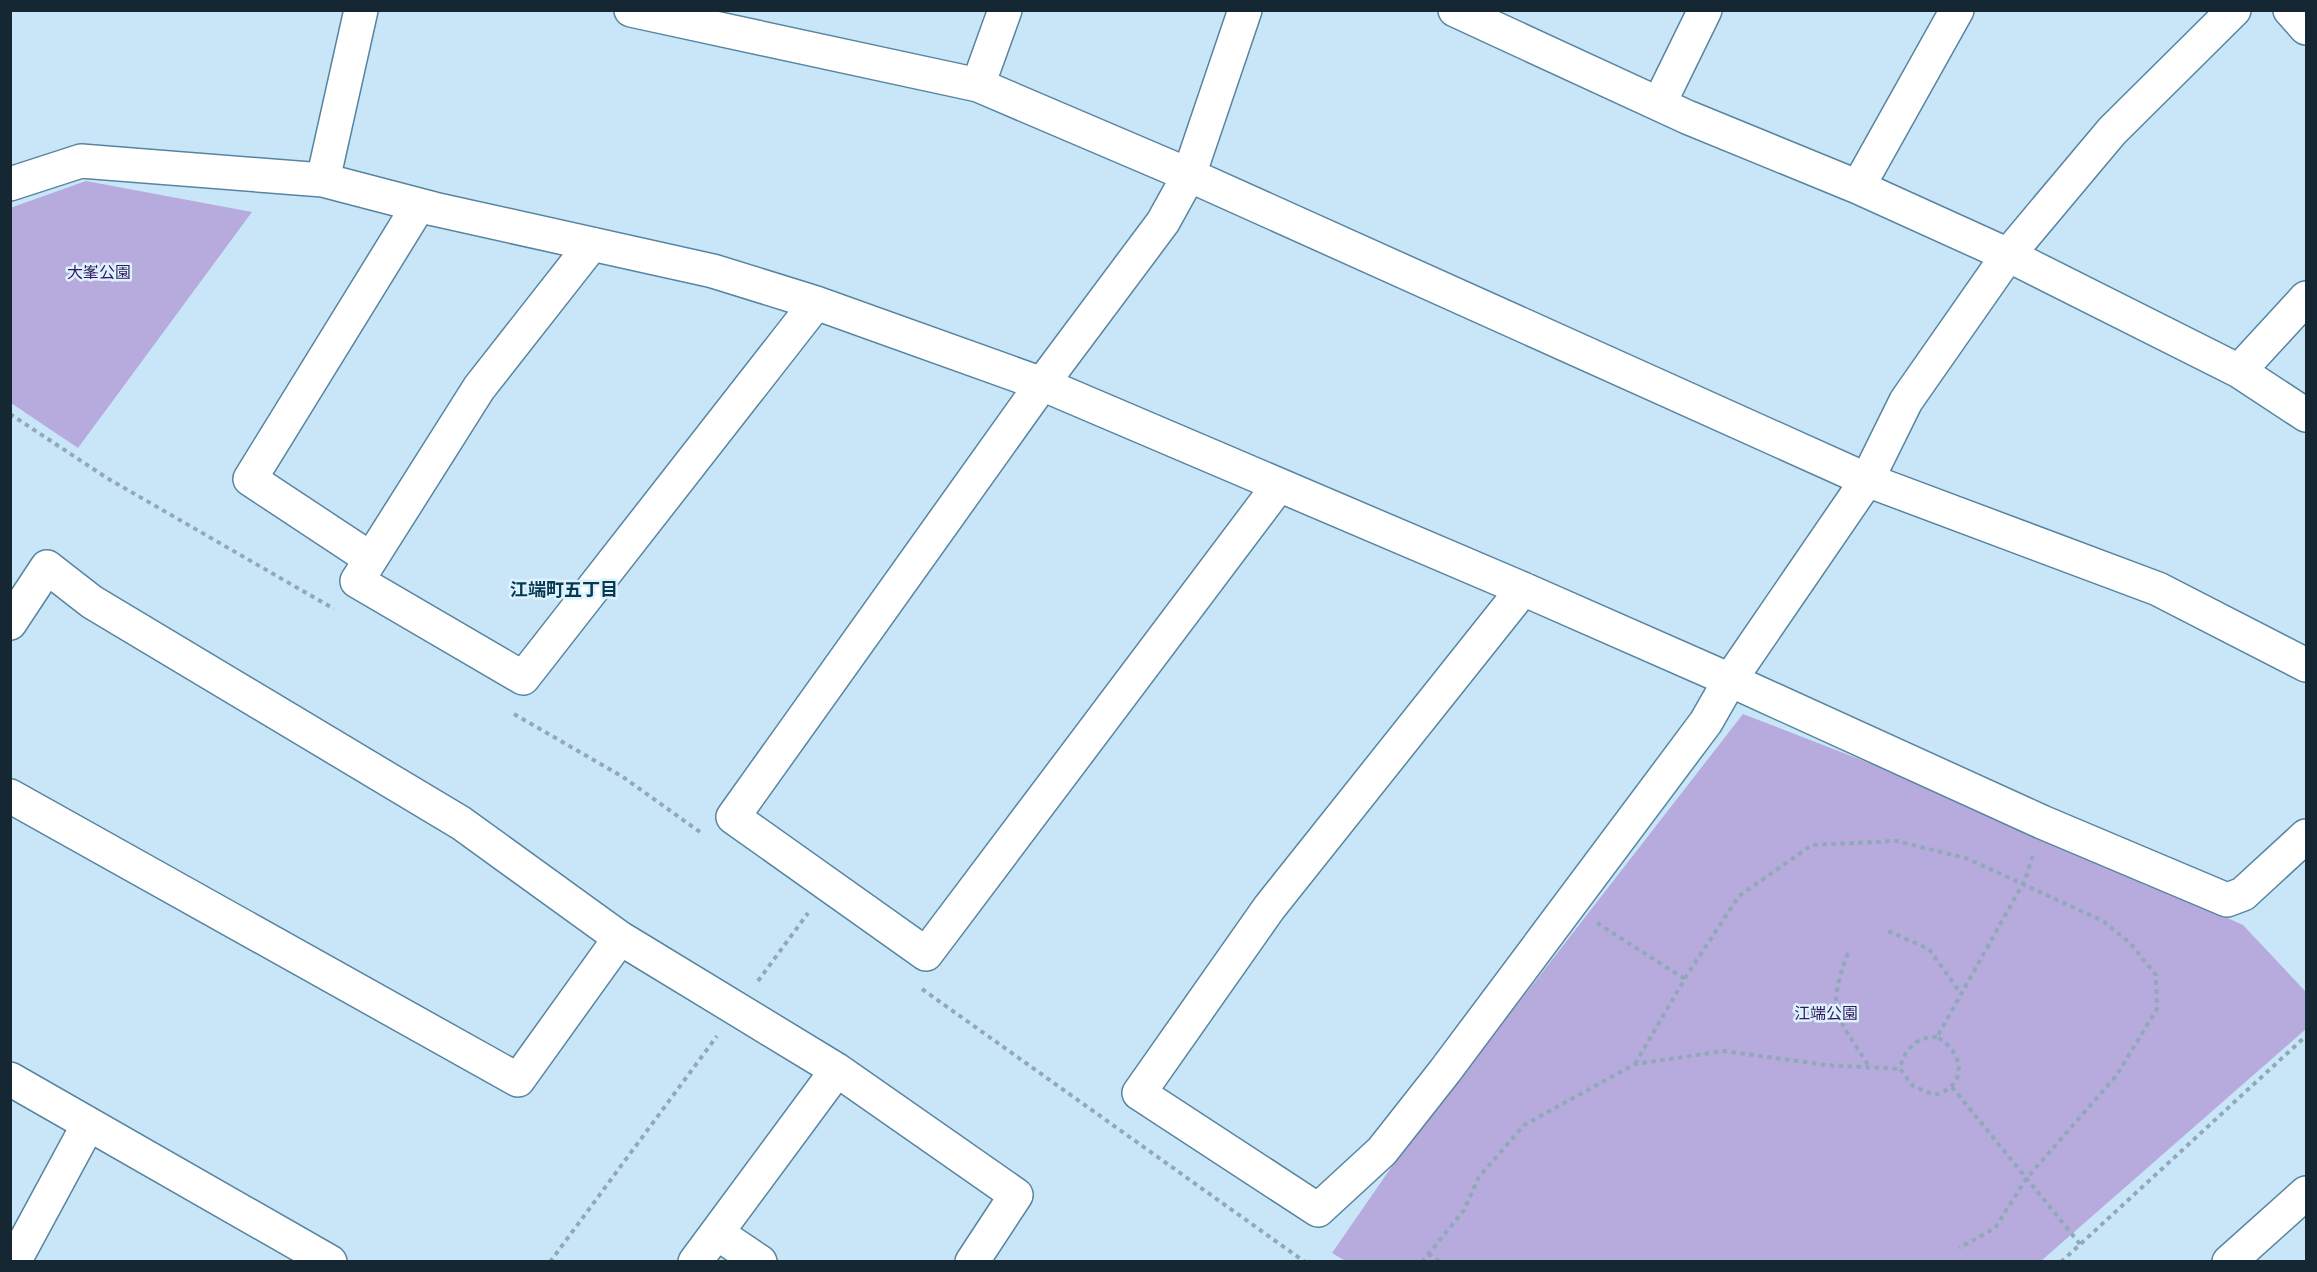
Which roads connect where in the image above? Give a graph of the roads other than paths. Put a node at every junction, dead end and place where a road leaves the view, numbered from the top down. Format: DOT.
graph roads {
  1 [pos="361,10"];
  2 [pos="631,10"];
  3 [pos="1005,10"];
  4 [pos="1245,10"];
  5 [pos="1705,10"];
  6 [pos="1957,10"];
  7 [pos="2234,10"];
  8 [pos="2290,10"];
  9 [pos="1462,12"];
  10 [pos="2307,28"];
  11 [pos="978,86"];
  12 [pos="1659,104"];
  13 [pos="1189,175"];
  14 [pos="323,180"];
  15 [pos="10,184"];
  16 [pos="1858,187"];
  17 [pos="420,205"];
  18 [pos="592,243"];
  19 [pos="2008,255"];
  20 [pos="2307,298"];
  21 [pos="816,303"];
  22 [pos="2239,371"];
  23 [pos="1042,384"];
  24 [pos="2307,415"];
  25 [pos="1867,480"];
  26 [pos="1280,485"];
  27 [pos="371,559"];
  28 [pos="1523,589"];
  29 [pos="10,623"];
  30 [pos="2307,665"];
  31 [pos="1730,680"];
  32 [pos="10,796"];
  33 [pos="2307,836"];
  34 [pos="620,938"];
  35 [pos="837,1070"];
  36 [pos="10,1079"];
  37 [pos="88,1125"];
  38 [pos="2307,1192"];
  39 [pos="717,1233"];
  40 [pos="14,1262"];
  41 [pos="330,1262"];
  42 [pos="695,1262"];
  43 [pos="760,1262"];
  44 [pos="972,1262"];
  45 [pos="2229,1262"];
  1 -- 14 [label="street"];
  2 -- 11 [label="street"];
  3 -- 11 [label="street"];
  4 -- 13 [label="street"];
  5 -- 12 [label="street"];
  6 -- 16 [label="street"];
  7 -- 19 [label="street"];
  8 -- 10 [label="street"];
  9 -- 12 [label="street"];
  11 -- 13 [label="street"];
  12 -- 16 [label="street"];
  13 -- 23 [label="street"];
  13 -- 25 [label="street"];
  14 -- 15 [label="street"];
  14 -- 17 [label="street"];
  16 -- 19 [label="street"];
  17 -- 18 [label="street"];
  17 -- 27 [label="street"];
  18 -- 21 [label="street"];
  18 -- 27 [label="street"];
  19 -- 22 [label="street"];
  19 -- 25 [label="street"];
  20 -- 22 [label="street"];
  21 -- 23 [label="street"];
  21 -- 27 [label="street"];
  22 -- 24 [label="street"];
  23 -- 26 [label="street"];
  23 -- 26 [label="street"];
  25 -- 30 [label="street"];
  25 -- 31 [label="street"];
  26 -- 28 [label="street"];
  28 -- 31 [label="street"];
  28 -- 31 [label="street"];
  29 -- 34 [label="street"];
  31 -- 33 [label="street"];
  32 -- 34 [label="street"];
  34 -- 35 [label="street"];
  35 -- 39 [label="street"];
  35 -- 44 [label="street"];
  36 -- 37 [label="street"];
  37 -- 40 [label="street"];
  37 -- 41 [label="street"];
  38 -- 45 [label="street"];
  39 -- 42 [label="street"];
  39 -- 43 [label="street"];
}
